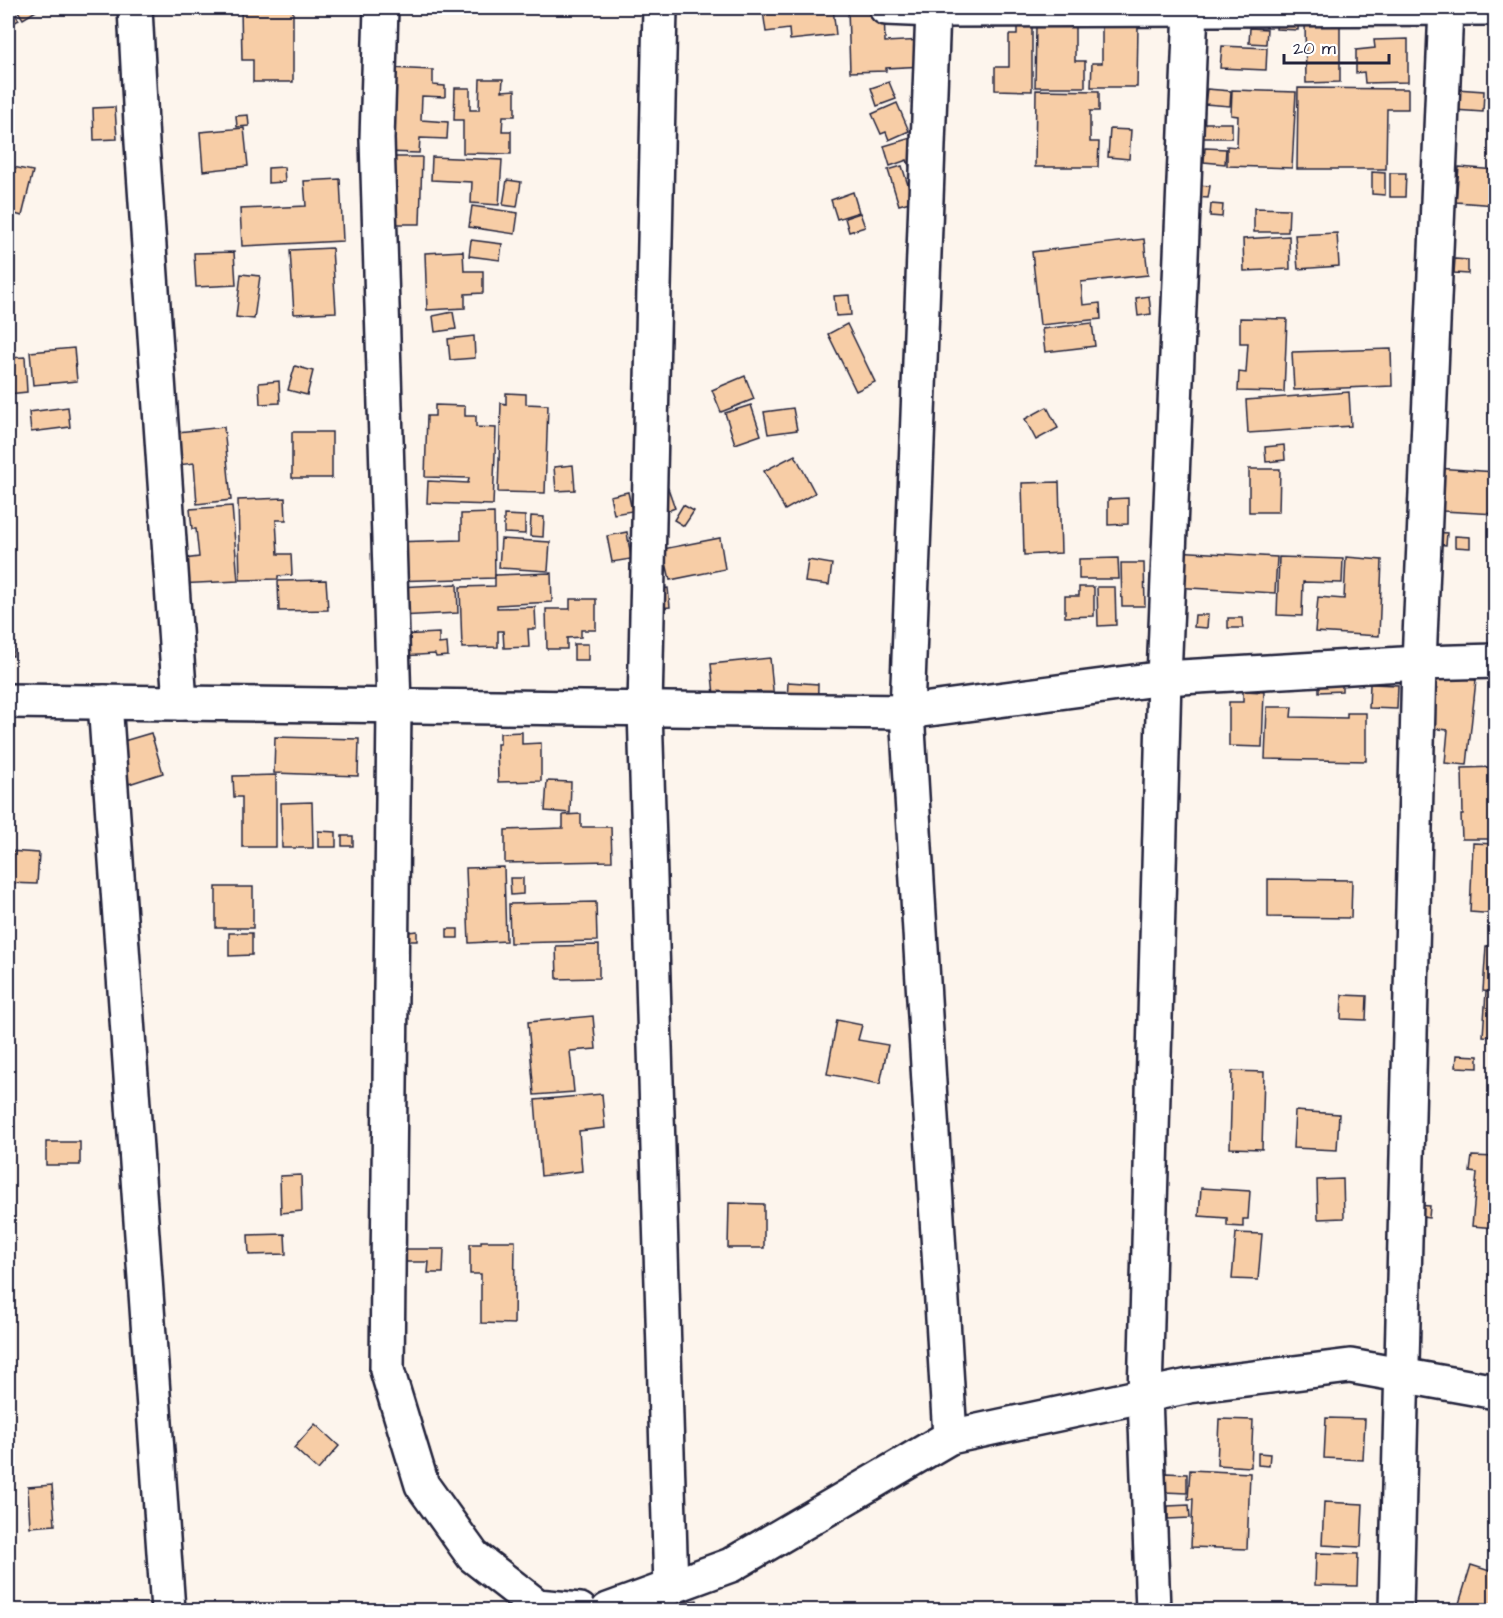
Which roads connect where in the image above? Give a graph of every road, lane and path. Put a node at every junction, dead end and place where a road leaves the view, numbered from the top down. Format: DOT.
graph roads {
  1 [pos="135,8"];
  2 [pos="381,8"];
  3 [pos="660,8"];
  4 [pos="886,8"];
  5 [pos="1446,8"];
  6 [pos="1496,8"];
  7 [pos="933,9"];
  8 [pos="1191,9"];
  9 [pos="1496,661"];
  10 [pos="1419,663"];
  11 [pos="1164,678"];
  12 [pos="8,700"];
  13 [pos="105,702"];
  14 [pos="180,703"];
  15 [pos="394,706"];
  16 [pos="645,709"];
  17 [pos="907,712"];
  18 [pos="1401,1375"];
  19 [pos="1496,1392"];
  20 [pos="1145,1396"];
  21 [pos="950,1437"];
  22 [pos="671,1588"];
  23 [pos="168,1611"];
  24 [pos="580,1611"];
  25 [pos="608,1611"];
  26 [pos="1153,1611"];
  27 [pos="1396,1611"];
  1 -- 14 [label="street"];
  2 -- 15 [label="street"];
  3 -- 16 [label="street"];
  4 -- 7 [label="street"];
  5 -- 6 [label="street"];
  5 -- 8 [label="street"];
  5 -- 10 [label="street"];
  7 -- 8 [label="street"];
  7 -- 17 [label="street"];
  8 -- 11 [label="street"];
  9 -- 10 [label="street"];
  10 -- 11 [label="street"];
  10 -- 18 [label="street"];
  11 -- 17 [label="street"];
  11 -- 20 [label="street"];
  12 -- 13 [label="street"];
  13 -- 14 [label="street"];
  13 -- 23 [label="street"];
  14 -- 15 [label="street"];
  15 -- 16 [label="street"];
  15 -- 24 [label="street"];
  16 -- 17 [label="street"];
  16 -- 22 [label="street"];
  17 -- 21 [label="street"];
  18 -- 19 [label="street"];
  18 -- 20 [label="street"];
  18 -- 27 [label="street"];
  20 -- 21 [label="street"];
  20 -- 26 [label="street"];
  21 -- 22 [label="street"];
  22 -- 25 [label="street"];
}
